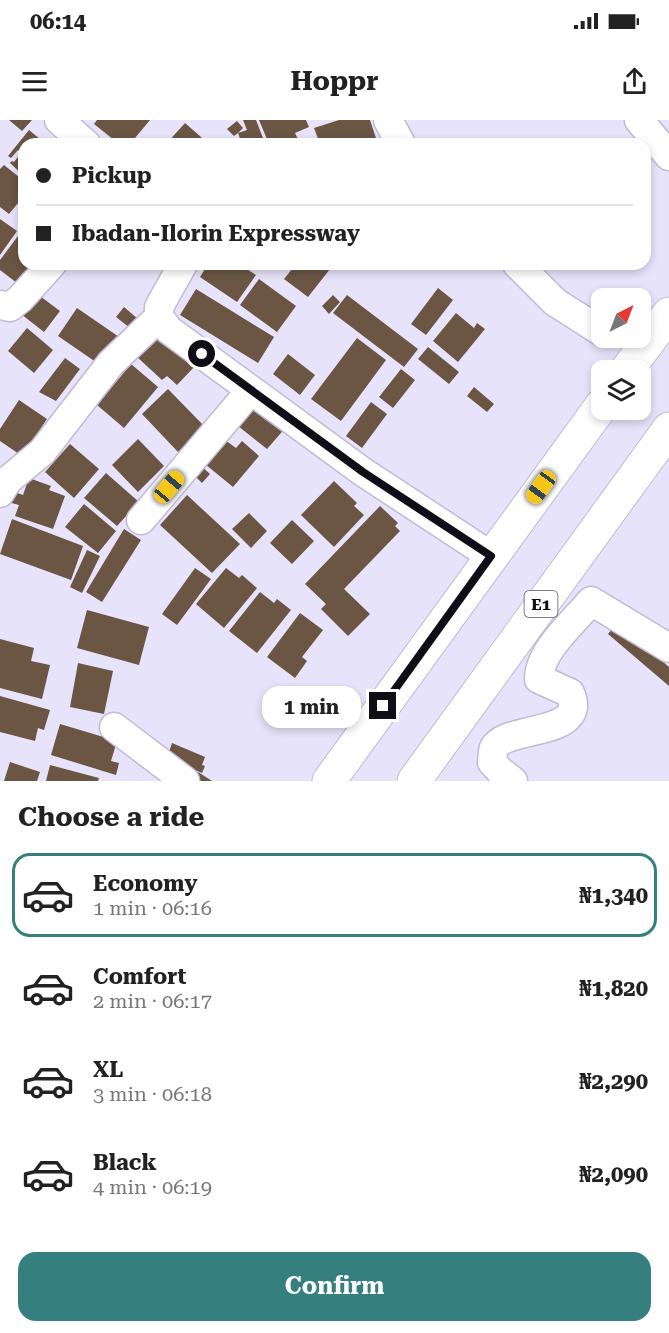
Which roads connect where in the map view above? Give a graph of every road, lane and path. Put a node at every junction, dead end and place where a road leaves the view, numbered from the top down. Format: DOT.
graph roads {
  1 [pos="59,120"];
  2 [pos="388,120"];
  3 [pos="639,120"];
  4 [pos="79,138"];
  5 [pos="398,138"];
  6 [pos="669,156"];
  7 [pos="47,270"];
  8 [pos="180,270"];
  9 [pos="523,270"];
  10 [pos="0,305"];
  11 [pos="669,314"];
  12 [pos="159,317"];
  13 [pos="591,325"];
  14 [pos="619,348"];
  15 [pos="629,360"];
  16 [pos="634,360"];
  17 [pos="251,390"];
  18 [pos="591,420"];
  19 [pos="669,429"];
  20 [pos="0,493"];
  21 [pos="141,520"];
  22 [pos="491,556"];
  23 [pos="669,648"];
  24 [pos="114,727"];
  25 [pos="422,778"];
  26 [pos="184,781"];
  27 [pos="329,781"];
  28 [pos="513,781"];
  1 -- 4 [label="street"];
  2 -- 5 [label="street"];
  3 -- 6 [label="street"];
  7 -- 10 [label="street"];
  8 -- 12 [label="street"];
  9 -- 13 [label="street"];
  11 -- 16 [label="highway"];
  12 -- 17 [label="street"];
  12 -- 20 [label="street"];
  14 -- 15 [label="street"];
  17 -- 21 [label="street"];
  17 -- 22 [label="street"];
  18 -- 22 [label="highway"];
  19 -- 25 [label="highway, E1"];
  22 -- 27 [label="highway"];
  23 -- 28 [label="street"];
  24 -- 26 [label="street"];
}
